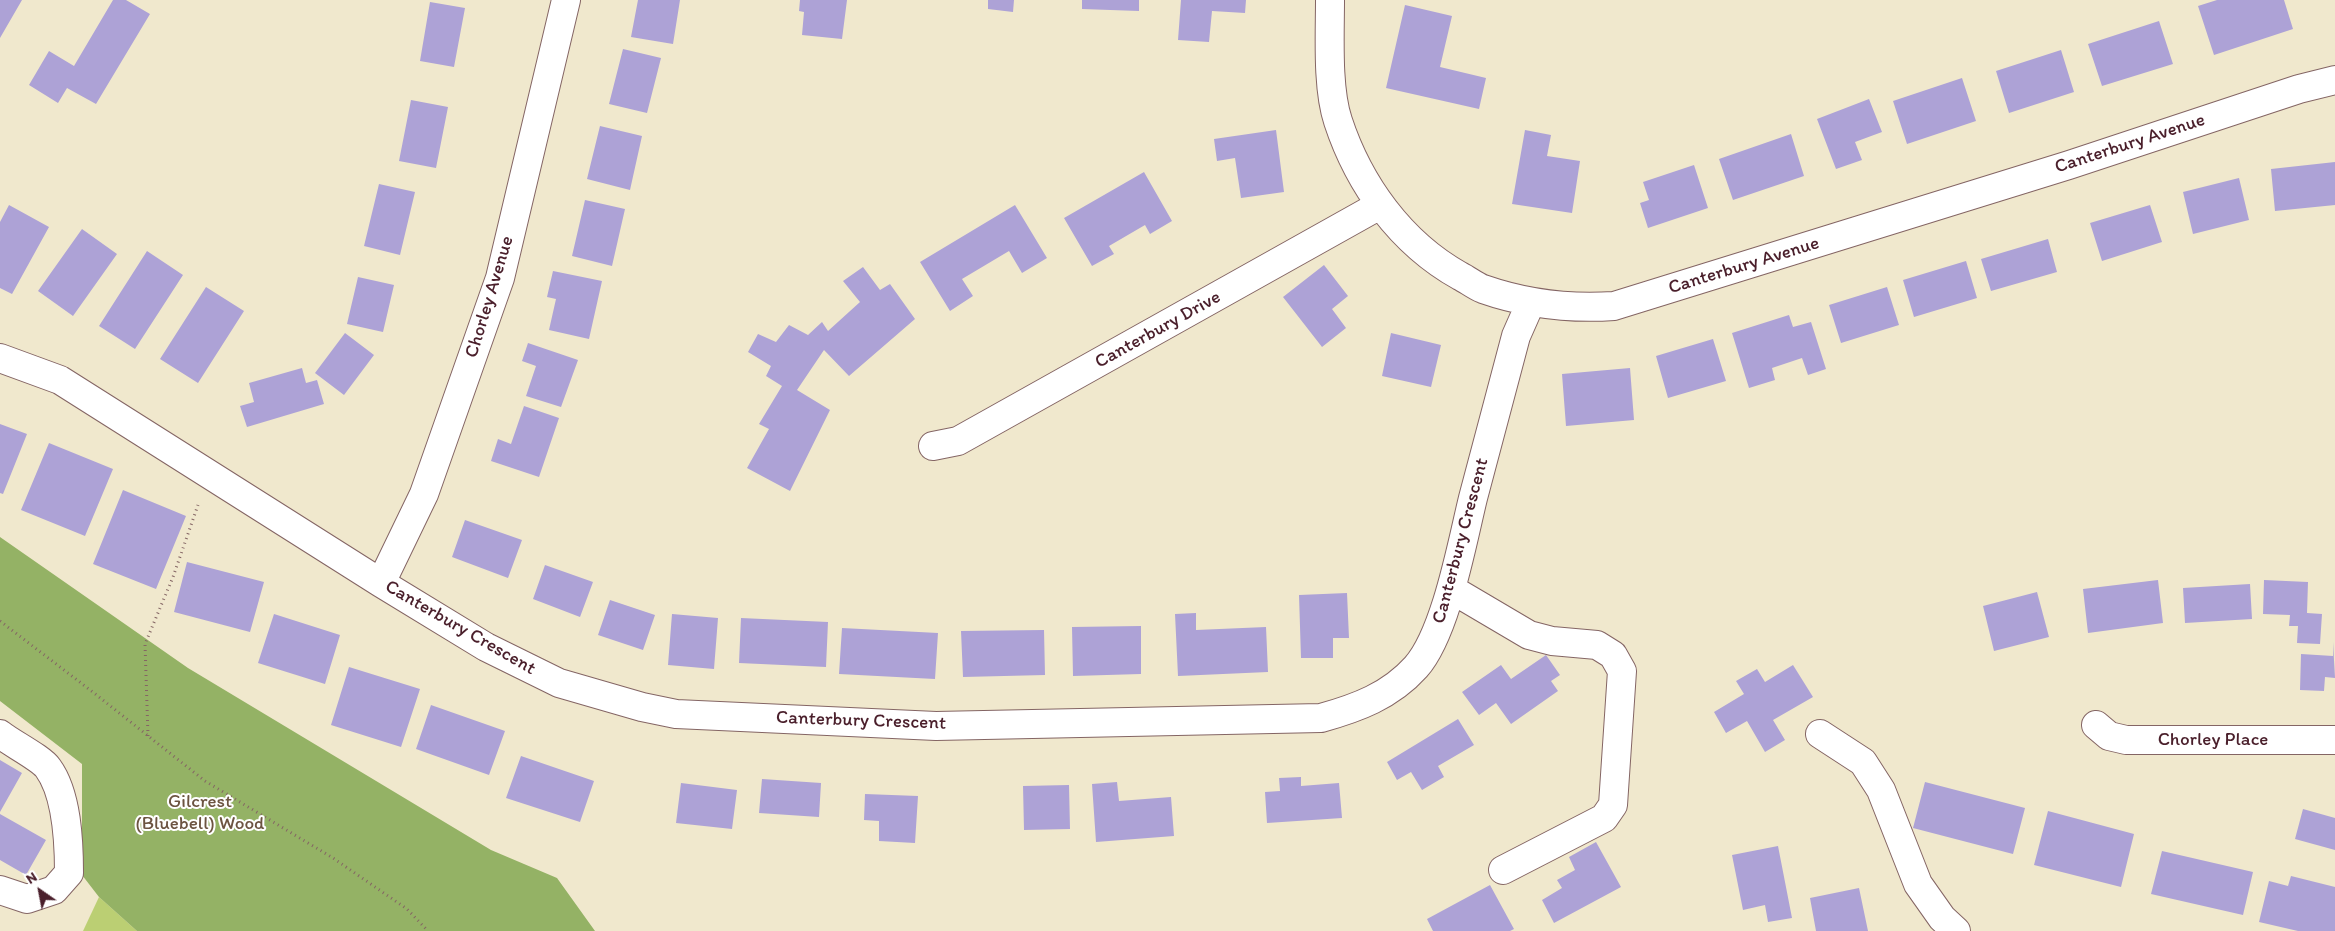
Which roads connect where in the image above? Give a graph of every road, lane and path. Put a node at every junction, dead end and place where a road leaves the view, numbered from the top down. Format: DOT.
graph roads {
  1 [pos="566,0"];
  2 [pos="1330,0"];
  3 [pos="2335,80"];
  4 [pos="1380,206"];
  5 [pos="1531,302"];
  6 [pos="0,358"];
  7 [pos="934,446"];
  8 [pos="209,475"];
  9 [pos="381,583"];
  10 [pos="1451,589"];
  11 [pos="0,621"];
  12 [pos="2096,725"];
  13 [pos="0,734"];
  14 [pos="1820,734"];
  15 [pos="148,737"];
  16 [pos="2335,740"];
  17 [pos="1503,870"];
  18 [pos="0,890"];
  19 [pos="424,930"];
  20 [pos="428,931"];
  21 [pos="1956,931"];
  1 -- 9 [label="street, Chorley Avenue"];
  2 -- 4 [label="street, Canterbury Avenue"];
  3 -- 5 [label="street, Canterbury Avenue"];
  4 -- 5 [label="street, Canterbury Avenue"];
  4 -- 7 [label="street, Canterbury Drive"];
  5 -- 10 [label="street, Canterbury Crescent"];
  6 -- 8 [label="street, Canterbury Crescent"];
  8 -- 9 [label="street, Canterbury Crescent"];
  8 -- 15 [label="path"];
  9 -- 10 [label="street, Canterbury Crescent"];
  10 -- 17 [label="street"];
  11 -- 15 [label="path"];
  12 -- 16 [label="street, Chorley Place"];
  13 -- 18 [label="street"];
  14 -- 21 [label="street"];
  15 -- 19 [label="path"];
  19 -- 20 [label="path"];
}
